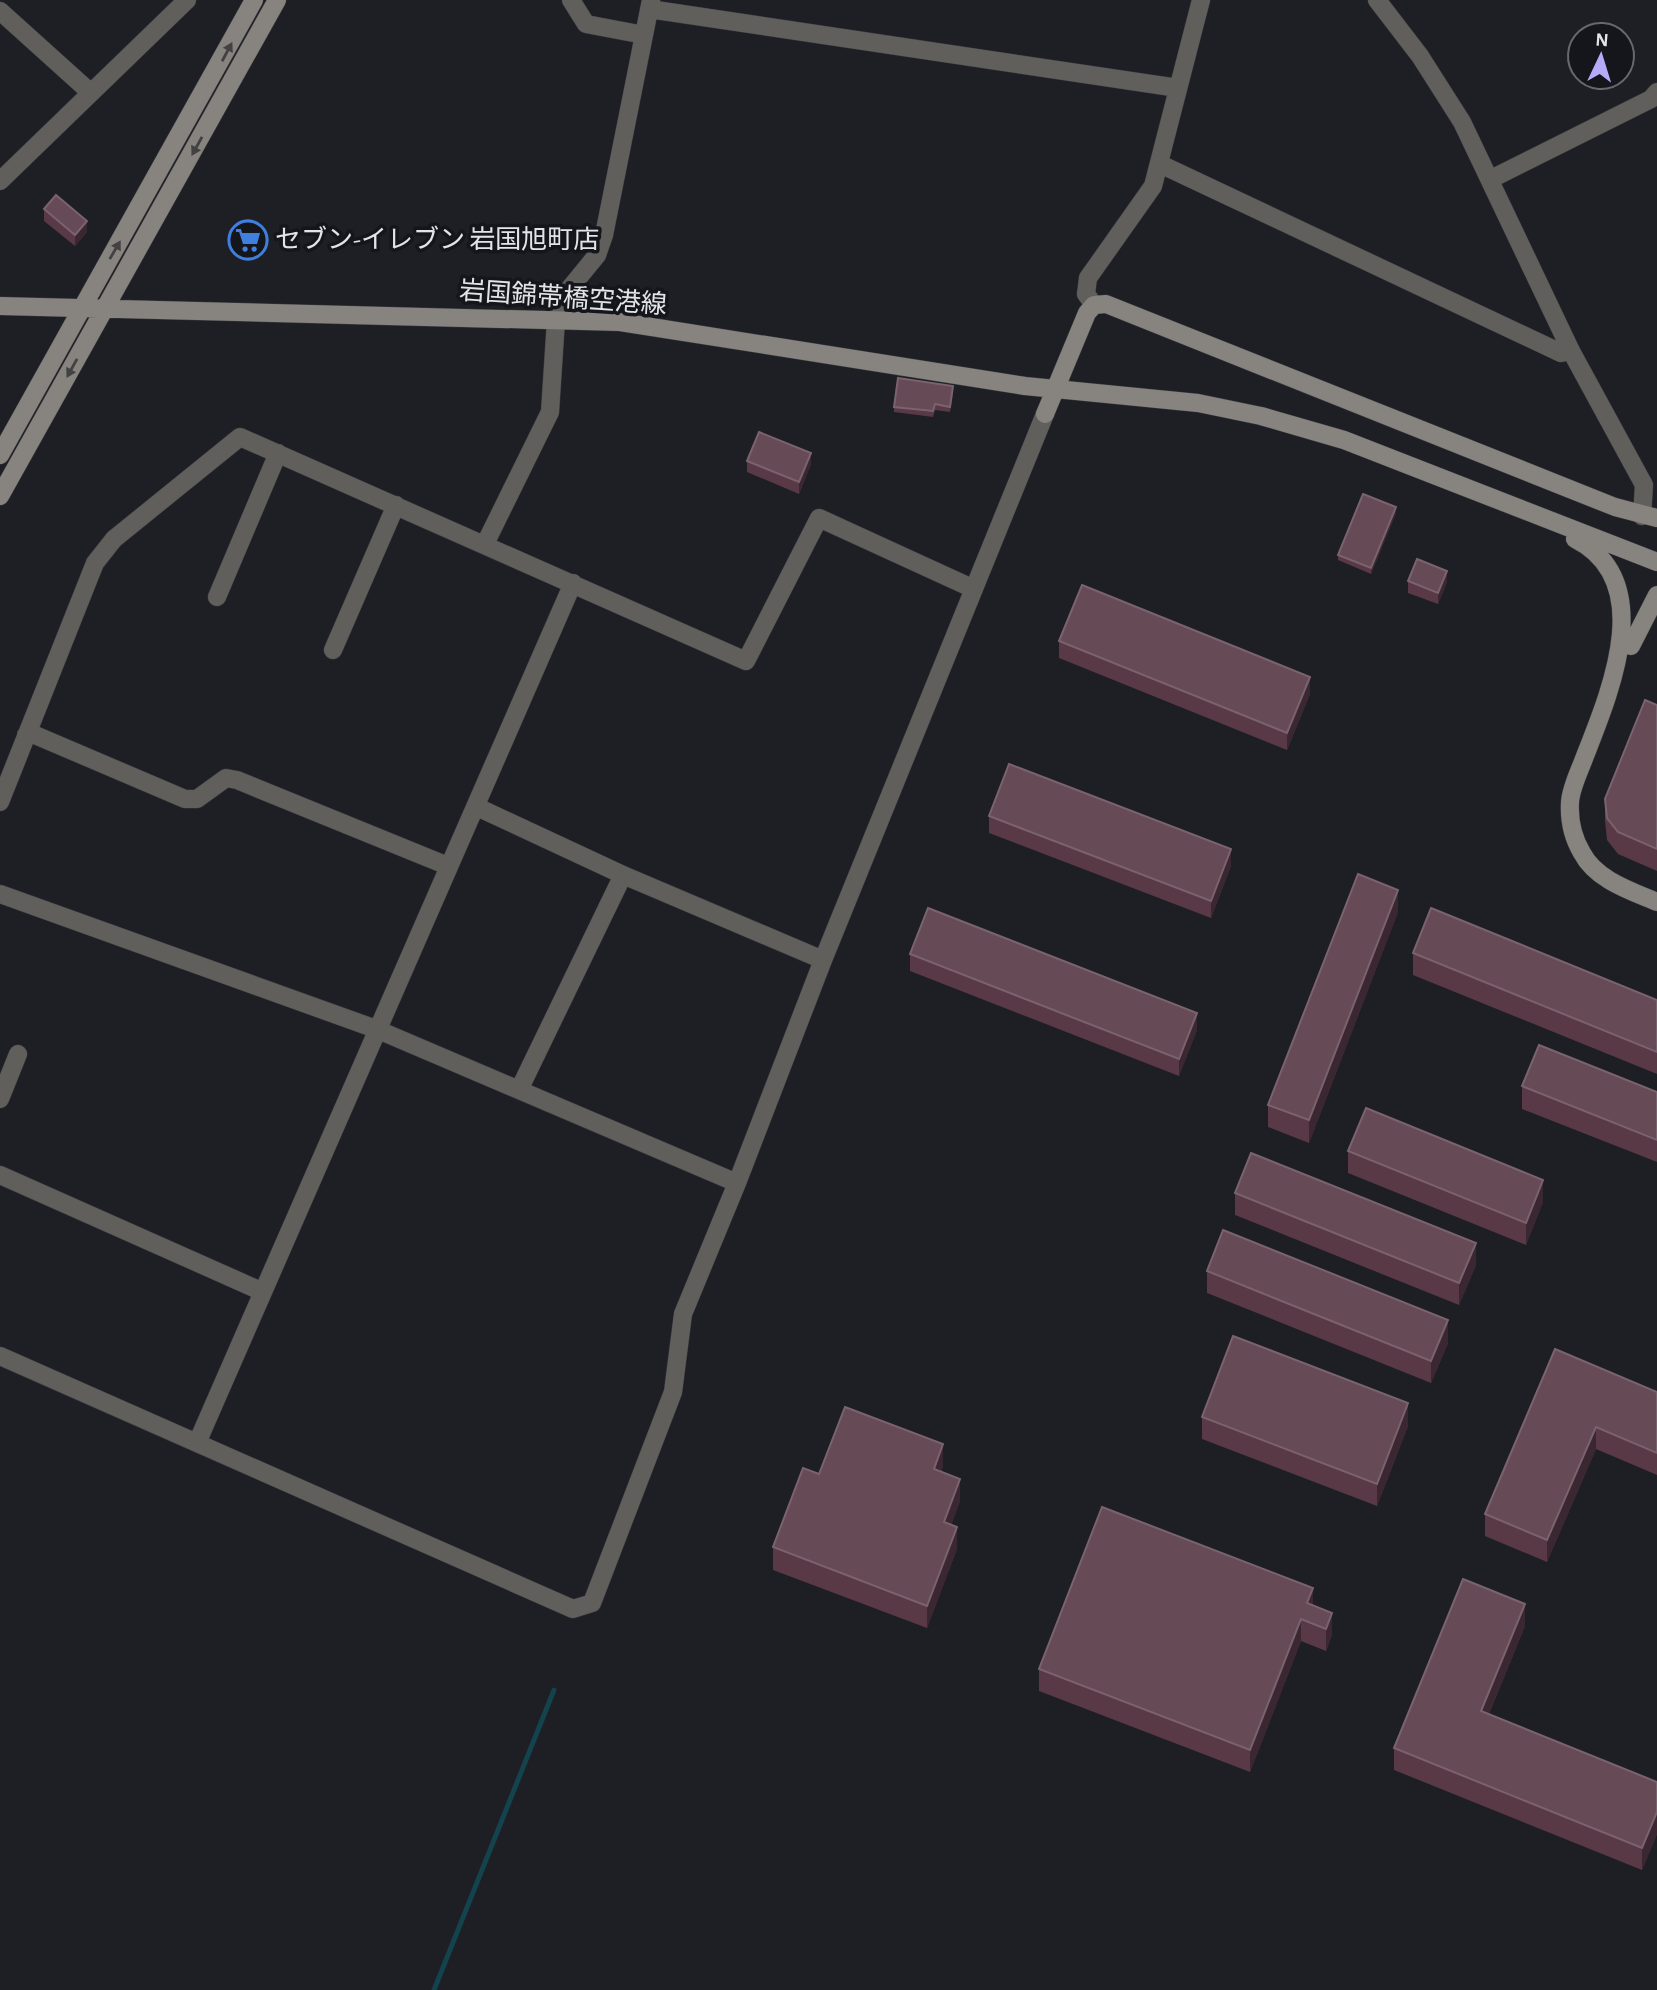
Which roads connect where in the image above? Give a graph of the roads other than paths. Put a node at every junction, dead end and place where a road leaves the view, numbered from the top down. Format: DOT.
graph roads {
  1 [pos="254,0"];
  2 [pos="277,0"];
  3 [pos="571,0"];
  4 [pos="1200,0"];
  5 [pos="1377,0"];
  6 [pos="175,4"];
  7 [pos="650,4"];
  8 [pos="0,11"];
  9 [pos="644,35"];
  10 [pos="1178,88"];
  11 [pos="1657,92"];
  12 [pos="91,93"];
  13 [pos="1160,164"];
  14 [pos="1491,179"];
  15 [pos="0,181"];
  16 [pos="1094,305"];
  17 [pos="0,306"];
  18 [pos="106,309"];
  19 [pos="83,310"];
  20 [pos="556,320"];
  21 [pos="1571,351"];
  22 [pos="1056,389"];
  23 [pos="278,453"];
  24 [pos="0,455"];
  25 [pos="1481,493"];
  26 [pos="0,496"];
  27 [pos="396,505"];
  28 [pos="1649,517"];
  29 [pos="485,544"];
  30 [pos="1657,562"];
  31 [pos="573,583"];
  32 [pos="974,589"];
  33 [pos="1657,595"];
  34 [pos="217,597"];
  35 [pos="333,650"];
  36 [pos="1618,671"];
  37 [pos="26,736"];
  38 [pos="0,802"];
  39 [pos="477,807"];
  40 [pos="448,866"];
  41 [pos="624,875"];
  42 [pos="0,894"];
  43 [pos="1657,902"];
  44 [pos="823,960"];
  45 [pos="376,1029"];
  46 [pos="18,1054"];
  47 [pos="519,1090"];
  48 [pos="0,1099"];
  49 [pos="0,1175"];
  50 [pos="737,1184"];
  51 [pos="261,1291"];
  52 [pos="0,1356"];
  53 [pos="197,1443"];
  19 -- 1 [label="street, one-way"];
  2 -- 18 [label="street, one-way"];
  3 -- 9 [label="street"];
  4 -- 10 [label="street"];
  5 -- 14 [label="street"];
  6 -- 12 [label="street"];
  7 -- 9 [label="street"];
  7 -- 10 [label="street"];
  8 -- 12 [label="street"];
  9 -- 20 [label="street"];
  10 -- 13 [label="street"];
  11 -- 14 [label="street"];
  12 -- 15 [label="street"];
  13 -- 16 [label="street"];
  13 -- 21 [label="street"];
  14 -- 21 [label="street"];
  16 -- 22 [label="street"];
  16 -- 28 [label="street"];
  17 -- 19 [label="street, 岩国錦帯橋空港線"];
  18 -- 19 [label="street, 岩国錦帯橋空港線"];
  18 -- 20 [label="street, 岩国錦帯橋空港線"];
  18 -- 26 [label="street, one-way"];
  19 -- 24 [label="street"];
  20 -- 22 [label="street, 岩国錦帯橋空港線"];
  20 -- 29 [label="street"];
  21 -- 28 [label="street"];
  22 -- 25 [label="street, 岩国錦帯橋空港線"];
  22 -- 32 [label="street"];
  23 -- 27 [label="street"];
  23 -- 34 [label="street"];
  23 -- 37 [label="street"];
  25 -- 30 [label="street"];
  25 -- 36 [label="street"];
  27 -- 29 [label="street"];
  27 -- 35 [label="street"];
  29 -- 31 [label="street"];
  31 -- 32 [label="street"];
  31 -- 39 [label="street"];
  32 -- 44 [label="street"];
  33 -- 36 [label="street"];
  36 -- 43 [label="street"];
  37 -- 38 [label="street"];
  37 -- 40 [label="street"];
  39 -- 40 [label="street"];
  39 -- 41 [label="street"];
  40 -- 45 [label="street"];
  41 -- 44 [label="street"];
  41 -- 47 [label="street"];
  42 -- 45 [label="street"];
  44 -- 50 [label="street"];
  45 -- 47 [label="street"];
  45 -- 51 [label="street"];
  46 -- 48 [label="street"];
  47 -- 50 [label="street"];
  49 -- 51 [label="street"];
  50 -- 53 [label="street"];
  51 -- 53 [label="street"];
  52 -- 53 [label="street"];
}
